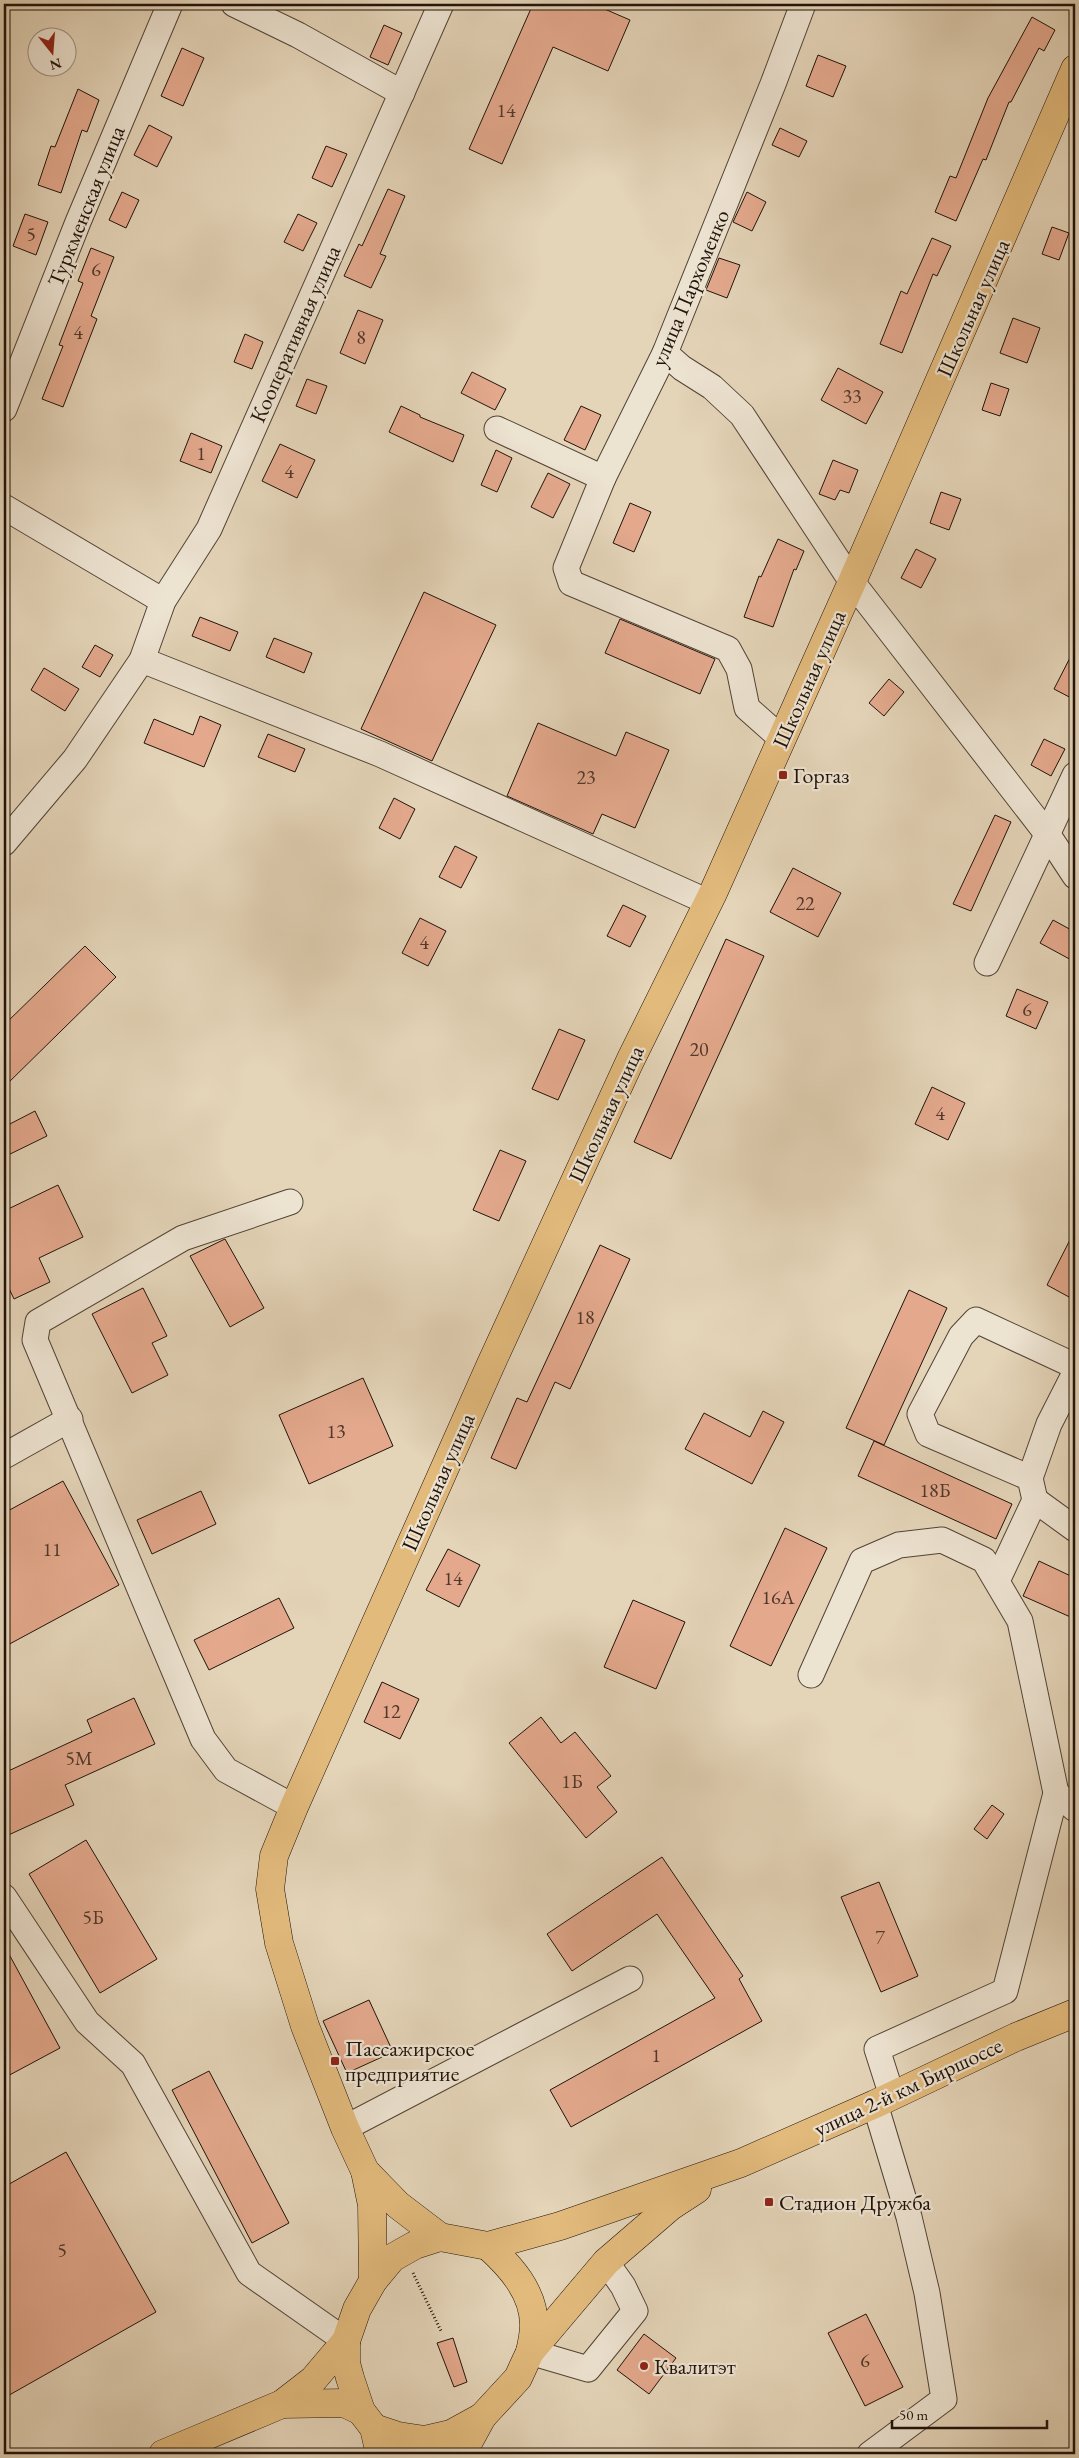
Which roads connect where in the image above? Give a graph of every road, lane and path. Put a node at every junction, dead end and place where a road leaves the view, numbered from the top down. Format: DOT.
graph roads {
  1 [pos="170,4"];
  2 [pos="234,4"];
  3 [pos="441,4"];
  4 [pos="803,4"];
  5 [pos="1075,69"];
  6 [pos="402,93"];
  7 [pos="664,353"];
  8 [pos="4,409"];
  9 [pos="497,429"];
  10 [pos="603,478"];
  11 [pos="4,507"];
  12 [pos="852,582"];
  13 [pos="163,601"];
  14 [pos="142,660"];
  15 [pos="782,739"];
  16 [pos="1075,775"];
  17 [pos="1048,835"];
  18 [pos="4,842"];
  19 [pos="1075,876"];
  20 [pos="708,902"];
  21 [pos="988,963"];
  22 [pos="290,1202"];
  23 [pos="1075,1366"];
  24 [pos="1075,1373"];
  25 [pos="70,1419"];
  26 [pos="4,1456"];
  27 [pos="1032,1489"];
  28 [pos="1075,1529"];
  29 [pos="997,1581"];
  30 [pos="811,1675"];
  31 [pos="1066,1801"];
  32 [pos="294,1807"];
  33 [pos="4,1897"];
  34 [pos="630,1979"];
  35 [pos="1075,2013"];
  36 [pos="884,2100"];
  37 [pos="345,2128"];
  38 [pos="741,2163"];
  39 [pos="365,2171"];
  40 [pos="440,2237"];
  41 [pos="488,2246"];
  42 [pos="392,2258"];
  43 [pos="606,2262"];
  44 [pos="373,2281"];
  45 [pos="441,2332"];
  46 [pos="346,2341"];
  47 [pos="530,2352"];
  48 [pos="282,2404"];
  49 [pos="482,2417"];
  50 [pos="368,2419"];
  51 [pos="163,2454"];
  52 [pos="380,2454"];
  53 [pos="462,2454"];
  54 [pos="870,2454"];
  1 -- 8 [label="street, Туркменская улица"];
  2 -- 6 [label="street"];
  3 -- 6 [label="street, Кооперативная улица"];
  4 -- 7 [label="street, улица Пархоменко"];
  5 -- 12 [label="main road, Школьная улица"];
  6 -- 13 [label="street, Кооперативная улица"];
  7 -- 10 [label="street, улица Пархоменко"];
  7 -- 12 [label="street"];
  9 -- 10 [label="street"];
  10 -- 15 [label="street, улица Пархоменко"];
  11 -- 13 [label="street"];
  12 -- 15 [label="main road, Школьная улица"];
  12 -- 17 [label="street"];
  13 -- 14 [label="street, Кооперативная улица"];
  14 -- 18 [label="street, Кооперативная улица"];
  14 -- 20 [label="street"];
  15 -- 20 [label="main road, Школьная улица"];
  16 -- 17 [label="street"];
  17 -- 19 [label="street"];
  17 -- 21 [label="street"];
  20 -- 32 [label="main road, Школьная улица"];
  22 -- 25 [label="street"];
  23 -- 27 [label="street"];
  24 -- 27 [label="street"];
  25 -- 26 [label="street"];
  25 -- 32 [label="street"];
  27 -- 28 [label="street"];
  27 -- 29 [label="street"];
  29 -- 30 [label="street"];
  29 -- 31 [label="street"];
  31 -- 36 [label="street"];
  32 -- 37 [label="main road, Школьная улица"];
  33 -- 46 [label="street"];
  34 -- 37 [label="street"];
  35 -- 36 [label="main road, улица 2-й км Биршоссе"];
  36 -- 38 [label="main road, улица 2-й км Биршоссе"];
  36 -- 54 [label="street"];
  37 -- 39 [label="main road, Школьная улица"];
  38 -- 41 [label="main road"];
  38 -- 43 [label="main road"];
  39 -- 40 [label="main road"];
  39 -- 44 [label="main road"];
  40 -- 41 [label="main road"];
  40 -- 42 [label="main road"];
  41 -- 47 [label="main road"];
  42 -- 44 [label="main road"];
  42 -- 45 [label="path"];
  43 -- 47 [label="main road"];
  43 -- 47 [label="street"];
  44 -- 46 [label="main road"];
  46 -- 48 [label="main road"];
  46 -- 50 [label="main road"];
  47 -- 49 [label="main road"];
  48 -- 50 [label="main road"];
  48 -- 51 [label="main road"];
  49 -- 50 [label="main road"];
  49 -- 53 [label="main road"];
  50 -- 52 [label="main road"];
}
